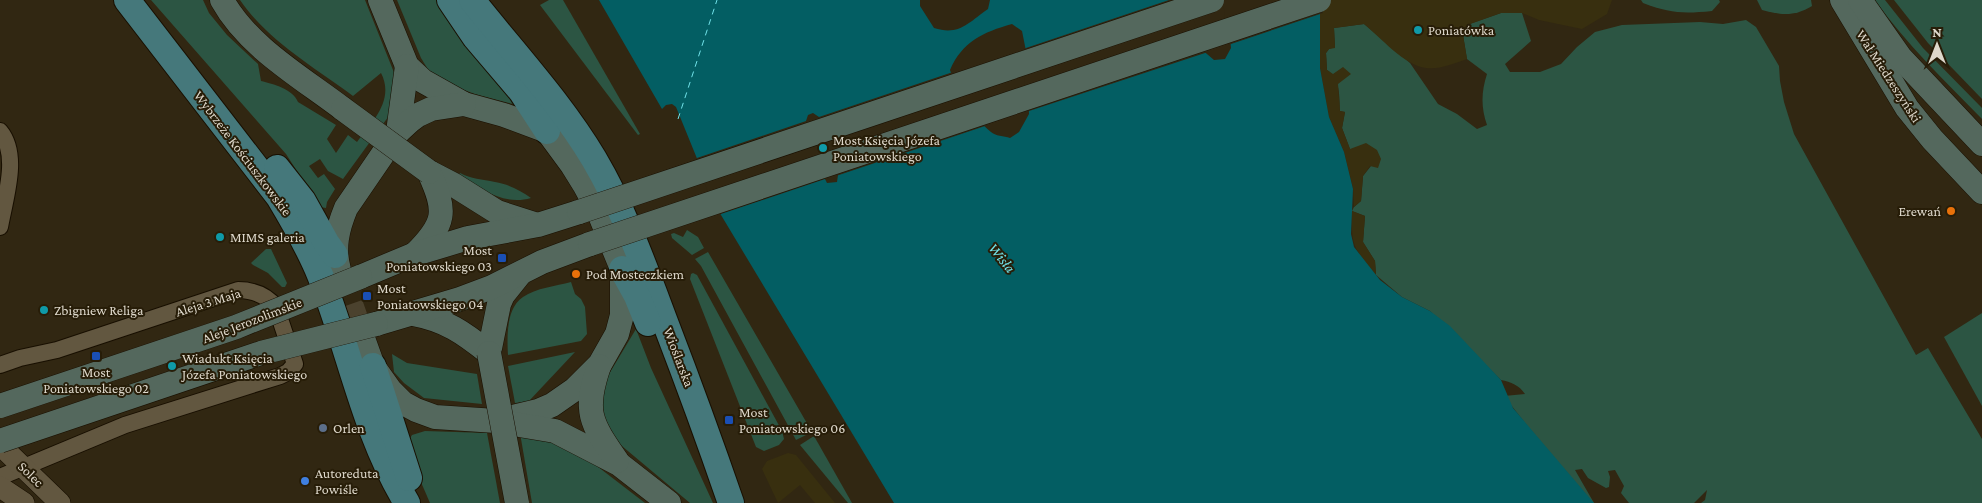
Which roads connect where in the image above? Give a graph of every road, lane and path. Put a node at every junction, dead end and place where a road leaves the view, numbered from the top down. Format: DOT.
graph roads {
  1 [pos="127,0"];
  2 [pos="222,0"];
  3 [pos="380,0"];
  4 [pos="450,0"];
  5 [pos="472,0"];
  6 [pos="1212,0"];
  7 [pos="1319,0"];
  8 [pos="1842,0"];
  9 [pos="1860,0"];
  10 [pos="162,43"];
  11 [pos="407,66"];
  12 [pos="464,104"];
  13 [pos="0,131"];
  14 [pos="547,131"];
  15 [pos="398,132"];
  16 [pos="1982,144"];
  17 [pos="429,172"];
  18 [pos="1982,192"];
  19 [pos="538,225"];
  20 [pos="0,227"];
  21 [pos="415,254"];
  22 [pos="345,267"];
  23 [pos="622,269"];
  24 [pos="522,271"];
  25 [pos="413,314"];
  26 [pos="362,338"];
  27 [pos="490,354"];
  28 [pos="1,362"];
  29 [pos="600,364"];
  30 [pos="373,366"];
  31 [pos="0,406"];
  32 [pos="496,421"];
  33 [pos="0,441"];
  34 [pos="0,445"];
  35 [pos="619,464"];
  36 [pos="24,467"];
  37 [pos="0,477"];
  38 [pos="0,487"];
  39 [pos="24,503"];
  40 [pos="60,503"];
  41 [pos="407,503"];
  42 [pos="418,503"];
  43 [pos="517,503"];
  44 [pos="668,503"];
  45 [pos="731,503"];
  1 -- 10 [label="main road, Wybrzeże Kościuszkowskie"];
  2 -- 17 [label="main road, bridge"];
  3 -- 11 [label="main road"];
  4 -- 14 [label="main road"];
  5 -- 45 [label="main road, Wioślarska"];
  6 -- 19 [label="main road, bridge"];
  7 -- 24 [label="main road, bridge"];
  8 -- 18 [label="main road, Wał Miedzeszyński"];
  9 -- 16 [label="main road, Wał Miedzeszyński"];
  10 -- 22 [label="main road"];
  10 -- 26 [label="main road, Wybrzeże Kościuszkowskie"];
  11 -- 12 [label="main road"];
  11 -- 15 [label="main road"];
  12 -- 14 [label="main road"];
  12 -- 15 [label="main road"];
  13 -- 20 [label="street"];
  14 -- 23 [label="main road"];
  15 -- 22 [label="main road"];
  17 -- 19 [label="main road"];
  17 -- 21 [label="main road"];
  19 -- 21 [label="main road"];
  21 -- 22 [label="main road, Aleje Jerozolimskie"];
  22 -- 31 [label="main road, Aleje Jerozolimskie, bridge"];
  23 -- 29 [label="main road"];
  23 -- 45 [label="main road"];
  24 -- 25 [label="main road"];
  24 -- 27 [label="main road"];
  25 -- 26 [label="main road"];
  25 -- 27 [label="main road"];
  26 -- 30 [label="main road"];
  26 -- 33 [label="main road, bridge"];
  26 -- 41 [label="main road"];
  27 -- 43 [label="main road, bridge"];
  28 -- 36 [label="street, Aleja 3 Maja"];
  29 -- 32 [label="main road"];
  29 -- 35 [label="main road"];
  30 -- 32 [label="main road"];
  30 -- 42 [label="main road"];
  32 -- 35 [label="main road"];
  34 -- 36 [label="street, Solec"];
  35 -- 44 [label="main road"];
  36 -- 37 [label="street"];
  36 -- 40 [label="street, Solec"];
  38 -- 39 [label="street, Solec"];
}
